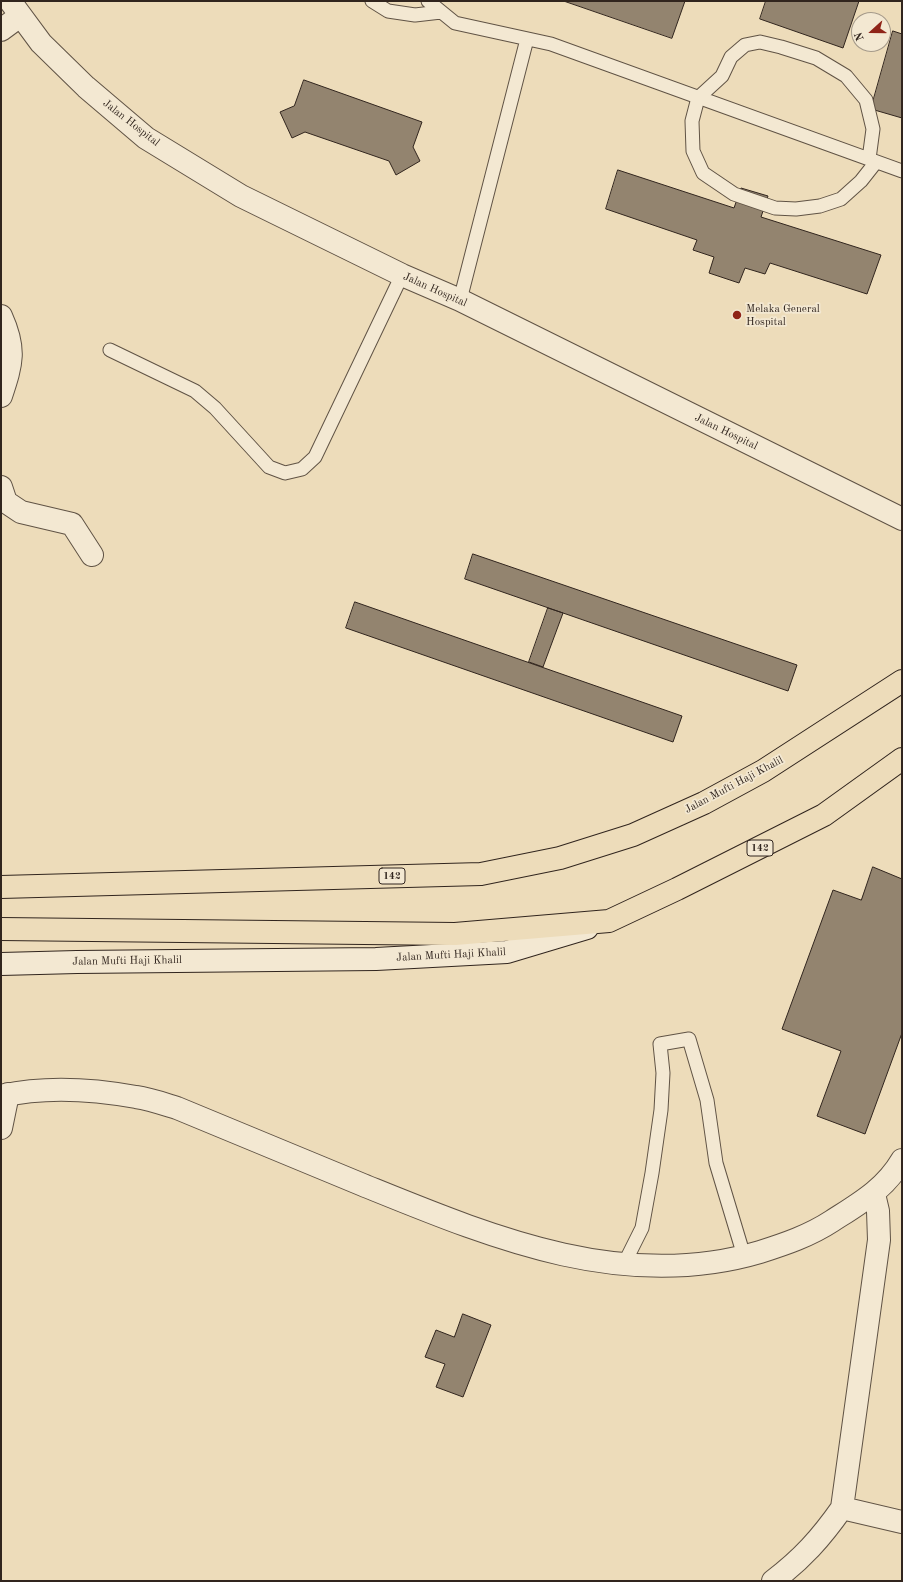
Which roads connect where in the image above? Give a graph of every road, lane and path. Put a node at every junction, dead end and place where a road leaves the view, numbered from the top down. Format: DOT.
graph roads {
  1 [pos="372,1"];
  2 [pos="428,1"];
  3 [pos="15,9"];
  4 [pos="442,12"];
  5 [pos="1,30"];
  6 [pos="527,39"];
  7 [pos="698,98"];
  8 [pos="872,160"];
  9 [pos="902,171"];
  10 [pos="402,275"];
  11 [pos="460,300"];
  12 [pos="1,316"];
  13 [pos="110,350"];
  14 [pos="1,396"];
  15 [pos="1,487"];
  16 [pos="902,519"];
  17 [pos="92,555"];
  18 [pos="902,681"];
  19 [pos="902,759"];
  20 [pos="1,887"];
  21 [pos="609,921"];
  22 [pos="1,930"];
  23 [pos="1,964"];
  24 [pos="4,1095"];
  25 [pos="1,1128"];
  26 [pos="902,1160"];
  27 [pos="874,1194"];
  28 [pos="744,1256"];
  29 [pos="624,1264"];
  30 [pos="842,1508"];
  31 [pos="902,1522"];
  32 [pos="773,1581"];
  1 -- 4 [label="lane"];
  2 -- 4 [label="lane"];
  3 -- 5 [label="street"];
  3 -- 10 [label="street, Jalan Hospital"];
  4 -- 6 [label="lane"];
  6 -- 7 [label="lane"];
  6 -- 11 [label="lane"];
  7 -- 8 [label="lane"];
  7 -- 8 [label="lane"];
  7 -- 8 [label="lane"];
  8 -- 9 [label="lane"];
  10 -- 11 [label="street, Jalan Hospital"];
  10 -- 13 [label="lane"];
  11 -- 16 [label="street, Jalan Hospital"];
  12 -- 14 [label="street"];
  15 -- 17 [label="street"];
  18 -- 20 [label="highway, Jalan Mufti Haji Khalil / 142"];
  19 -- 21 [label="highway, Jalan Mufti Haji Khalil / 142"];
  21 -- 22 [label="highway, 142"];
  21 -- 23 [label="street, Jalan Mufti Haji Khalil / 142"];
  24 -- 25 [label="street"];
  24 -- 29 [label="street"];
  26 -- 27 [label="street"];
  27 -- 28 [label="street"];
  27 -- 30 [label="street"];
  28 -- 29 [label="street"];
  28 -- 29 [label="lane"];
  30 -- 31 [label="street"];
  30 -- 32 [label="street"];
}
